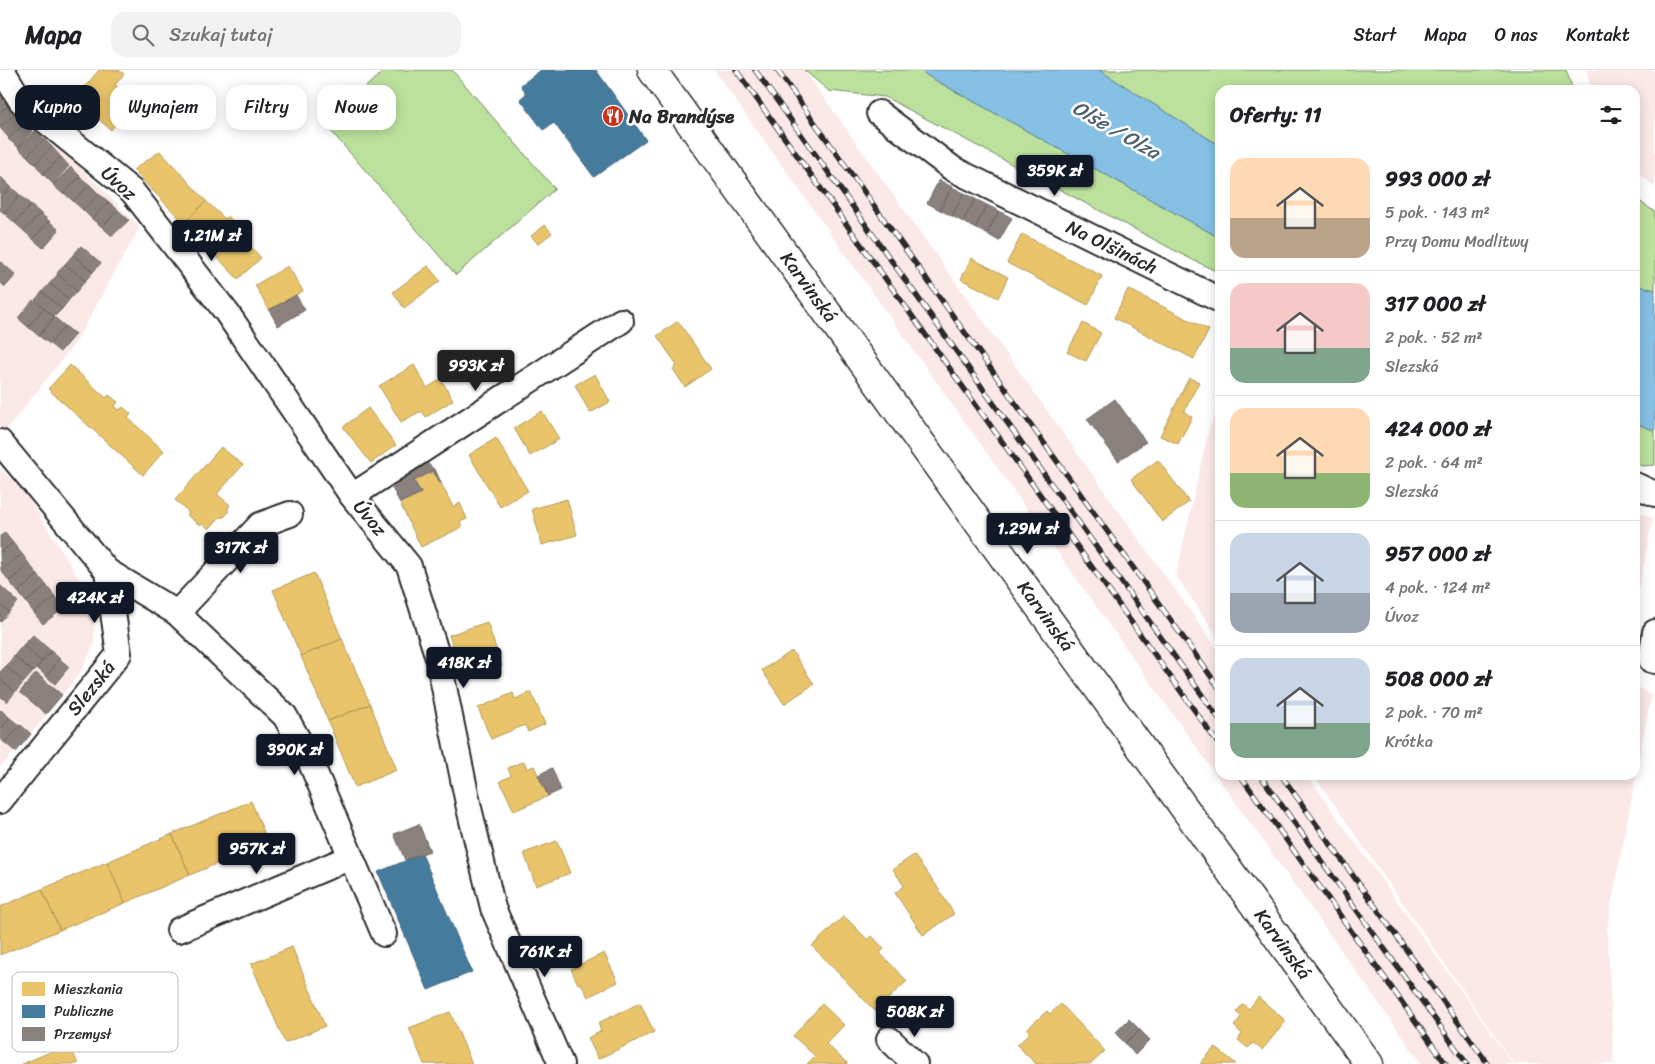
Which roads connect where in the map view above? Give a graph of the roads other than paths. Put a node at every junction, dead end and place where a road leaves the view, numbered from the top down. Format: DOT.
graph roads {
  1 [pos="2,70"];
  2 [pos="652,70"];
  3 [pos="879,113"];
  4 [pos="1215,298"];
  5 [pos="621,321"];
  6 [pos="0,442"];
  7 [pos="1640,487"];
  8 [pos="1655,494"];
  9 [pos="352,496"];
  10 [pos="290,514"];
  11 [pos="107,571"];
  12 [pos="177,613"];
  13 [pos="1655,632"];
  14 [pos="1655,661"];
  15 [pos="0,801"];
  16 [pos="351,857"];
  17 [pos="179,930"];
  18 [pos="384,934"];
  19 [pos="889,1039"];
  20 [pos="561,1064"];
  21 [pos="915,1064"];
  22 [pos="1369,1064"];
  1 -- 9 [label="street, Úvoz"];
  2 -- 22 [label="main road, Karvinská"];
  3 -- 4 [label="street, Na Olšinách"];
  5 -- 9 [label="street"];
  6 -- 11 [label="street"];
  7 -- 8 [label="street"];
  9 -- 20 [label="street, Úvoz"];
  10 -- 12 [label="street"];
  11 -- 12 [label="street"];
  11 -- 15 [label="street, Slezská"];
  12 -- 16 [label="street"];
  13 -- 14 [label="street"];
  16 -- 17 [label="street"];
  16 -- 18 [label="street"];
  19 -- 21 [label="street"];
}
